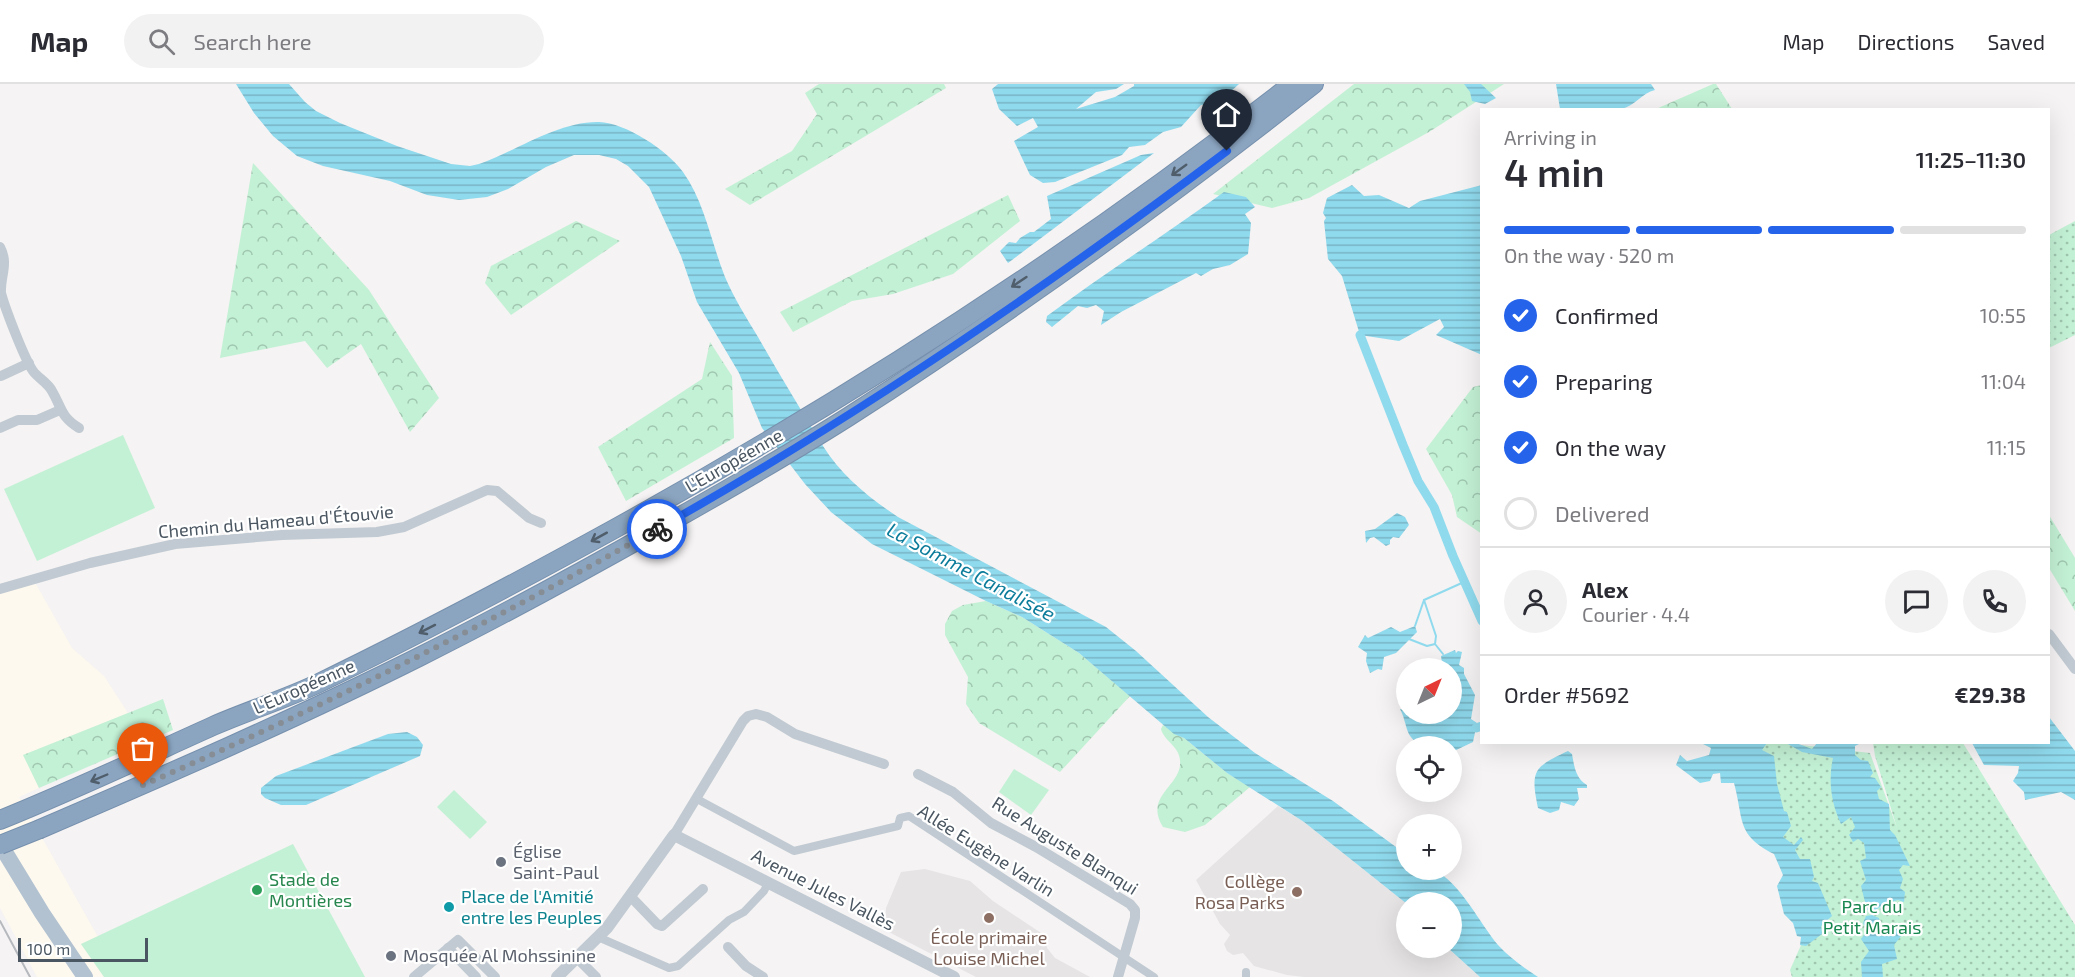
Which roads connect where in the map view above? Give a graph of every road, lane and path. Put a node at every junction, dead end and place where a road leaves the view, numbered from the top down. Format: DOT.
graph roads {
  1 [pos="1292,84"];
  2 [pos="1314,84"];
  3 [pos="0,247"];
  4 [pos="1,286"];
  5 [pos="29,363"];
  6 [pos="1,376"];
  7 [pos="60,410"];
  8 [pos="0,428"];
  9 [pos="79,428"];
  10 [pos="541,523"];
  11 [pos="0,589"];
  12 [pos="2050,635"];
  13 [pos="2075,669"];
  14 [pos="884,764"];
  15 [pos="918,774"];
  16 [pos="697,799"];
  17 [pos="0,820"];
  18 [pos="674,835"];
  19 [pos="0,844"];
  20 [pos="768,882"];
  21 [pos="703,889"];
  22 [pos="631,897"];
  23 [pos="598,937"];
  24 [pos="728,947"];
  25 [pos="447,948"];
  26 [pos="577,957"];
  27 [pos="1124,958"];
  28 [pos="85,977"];
  29 [pos="414,977"];
  30 [pos="476,977"];
  31 [pos="495,977"];
  32 [pos="557,977"];
  33 [pos="596,977"];
  34 [pos="762,977"];
  35 [pos="954,977"];
  36 [pos="1118,977"];
  37 [pos="1154,977"];
  1 -- 17 [label="highway, L'Européenne, one-way"];
  2 -- 19 [label="highway, L'Européenne, bridge"];
  3 -- 4 [label="street"];
  4 -- 5 [label="street"];
  5 -- 6 [label="street"];
  5 -- 7 [label="street"];
  7 -- 8 [label="street"];
  7 -- 9 [label="street"];
  10 -- 11 [label="street, Chemin du Hameau d'Étouvie"];
  12 -- 13 [label="street"];
  14 -- 16 [label="street"];
  15 -- 27 [label="street, Rue Auguste Blanqui"];
  16 -- 18 [label="street"];
  16 -- 27 [label="street, Allée Eugène Varlin"];
  18 -- 20 [label="street, Avenue Jules Vallès"];
  18 -- 22 [label="street"];
  19 -- 28 [label="main road"];
  20 -- 23 [label="street"];
  20 -- 35 [label="street, Avenue Jules Vallès"];
  21 -- 22 [label="street"];
  22 -- 23 [label="street"];
  23 -- 26 [label="street"];
  24 -- 34 [label="street"];
  25 -- 29 [label="street"];
  25 -- 30 [label="street"];
  25 -- 31 [label="street"];
  26 -- 32 [label="street"];
  26 -- 33 [label="street"];
  27 -- 36 [label="street, Rue Auguste Blanqui"];
  27 -- 37 [label="street, Allée Eugène Varlin"];
}
